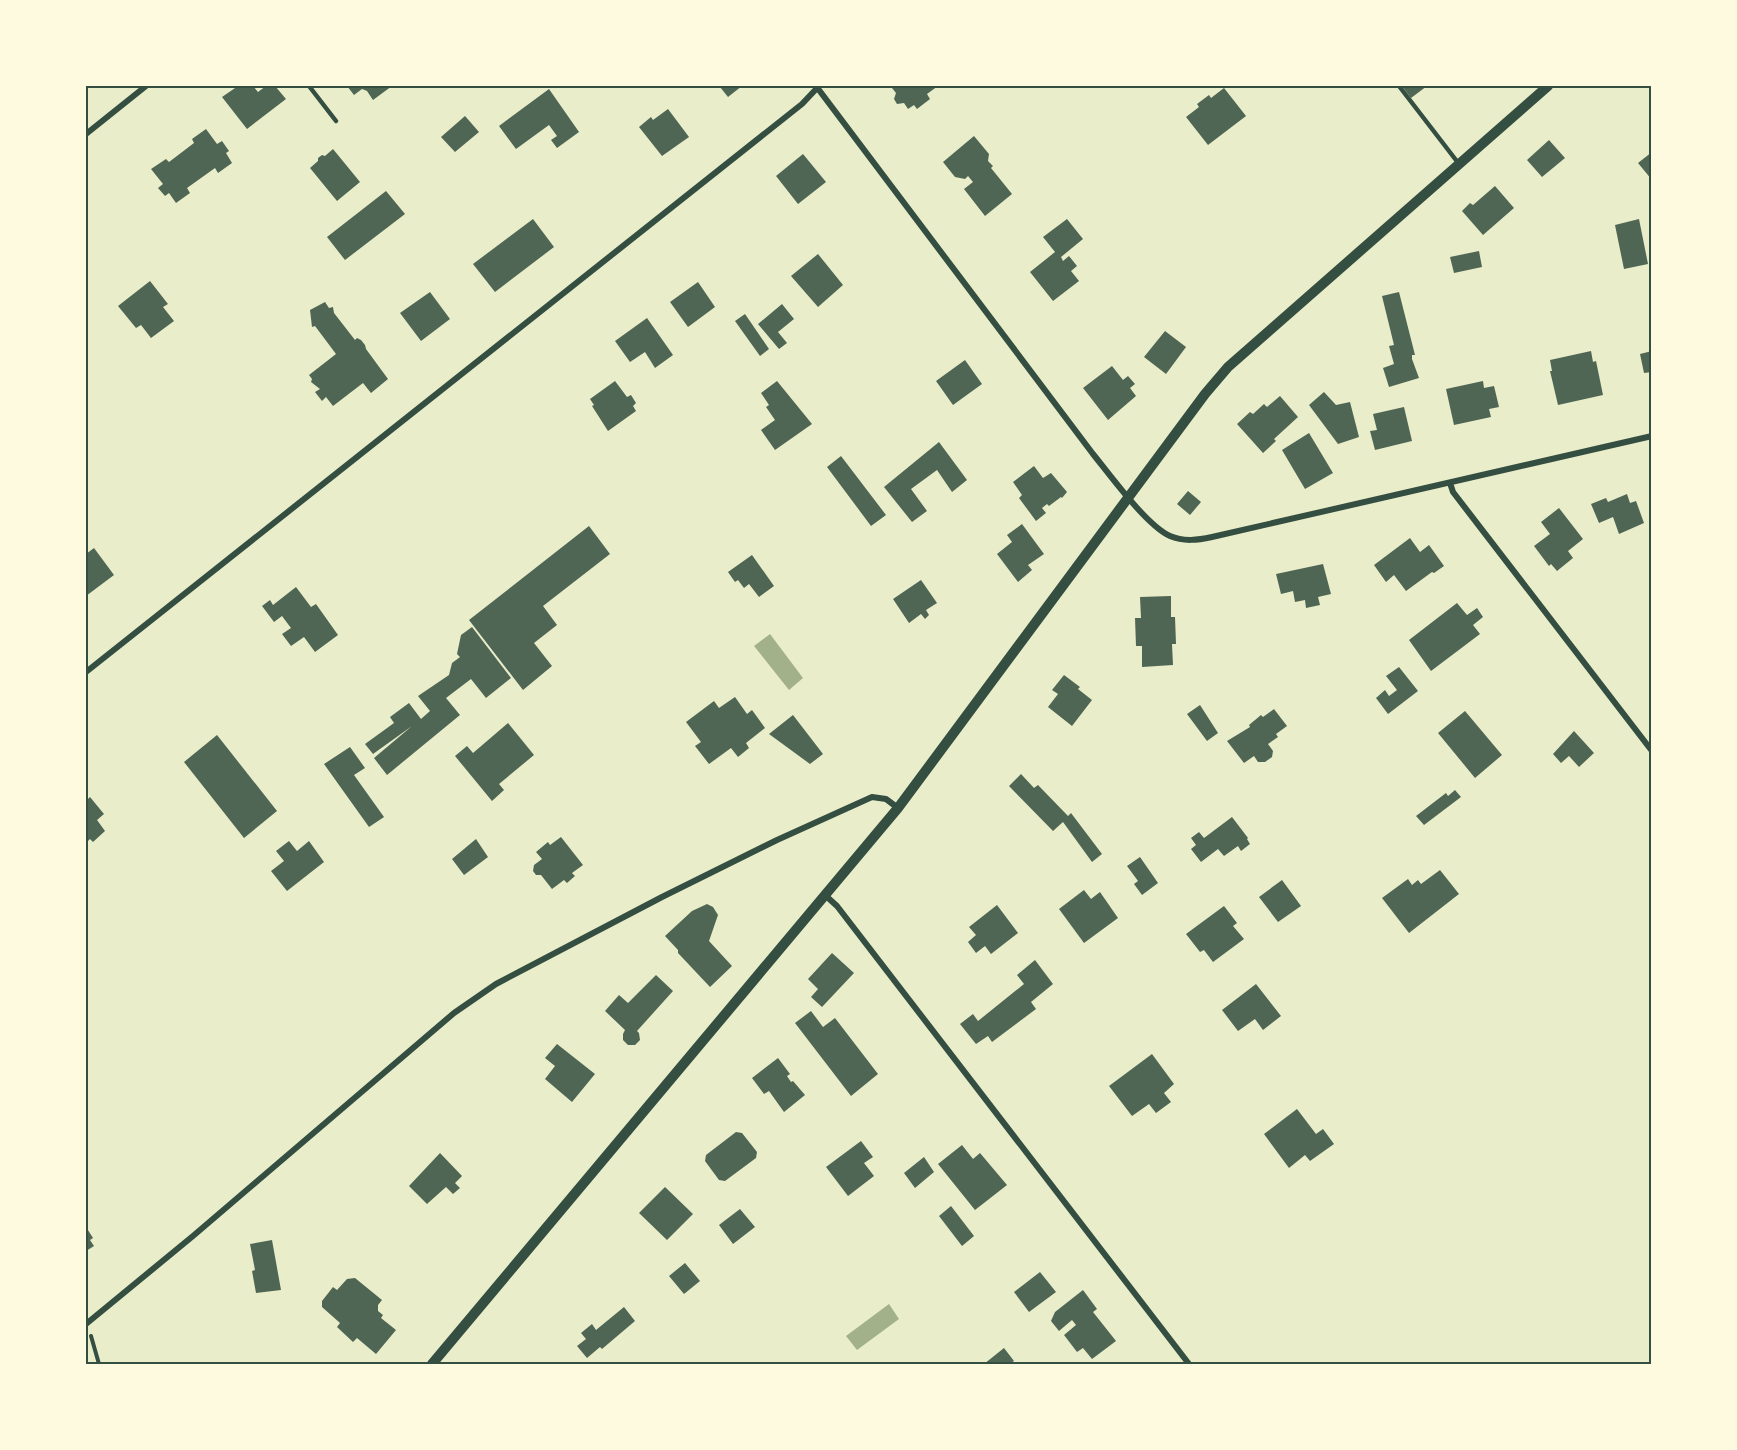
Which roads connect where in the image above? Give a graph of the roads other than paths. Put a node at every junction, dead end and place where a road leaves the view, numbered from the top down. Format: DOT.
graph roads {
  1 [pos="146,86"];
  2 [pos="309,86"];
  3 [pos="818,86"];
  4 [pos="1399,86"];
  5 [pos="1548,86"];
  6 [pos="336,121"];
  7 [pos="86,134"];
  8 [pos="1459,164"];
  9 [pos="1652,436"];
  10 [pos="1450,483"];
  11 [pos="1128,498"];
  12 [pos="86,672"];
  13 [pos="1652,751"];
  14 [pos="898,808"];
  15 [pos="825,896"];
  16 [pos="86,1323"];
  17 [pos="432,1365"];
  18 [pos="1190,1365"];
  1 -- 7 [label="street"];
  2 -- 6 [label="lane"];
  3 -- 11 [label="street"];
  3 -- 12 [label="street"];
  4 -- 8 [label="lane"];
  5 -- 8 [label="street"];
  8 -- 11 [label="street"];
  9 -- 10 [label="street"];
  10 -- 11 [label="street"];
  10 -- 13 [label="street"];
  11 -- 14 [label="street"];
  14 -- 15 [label="street"];
  14 -- 16 [label="street"];
  15 -- 17 [label="street"];
  15 -- 18 [label="street"];
}
